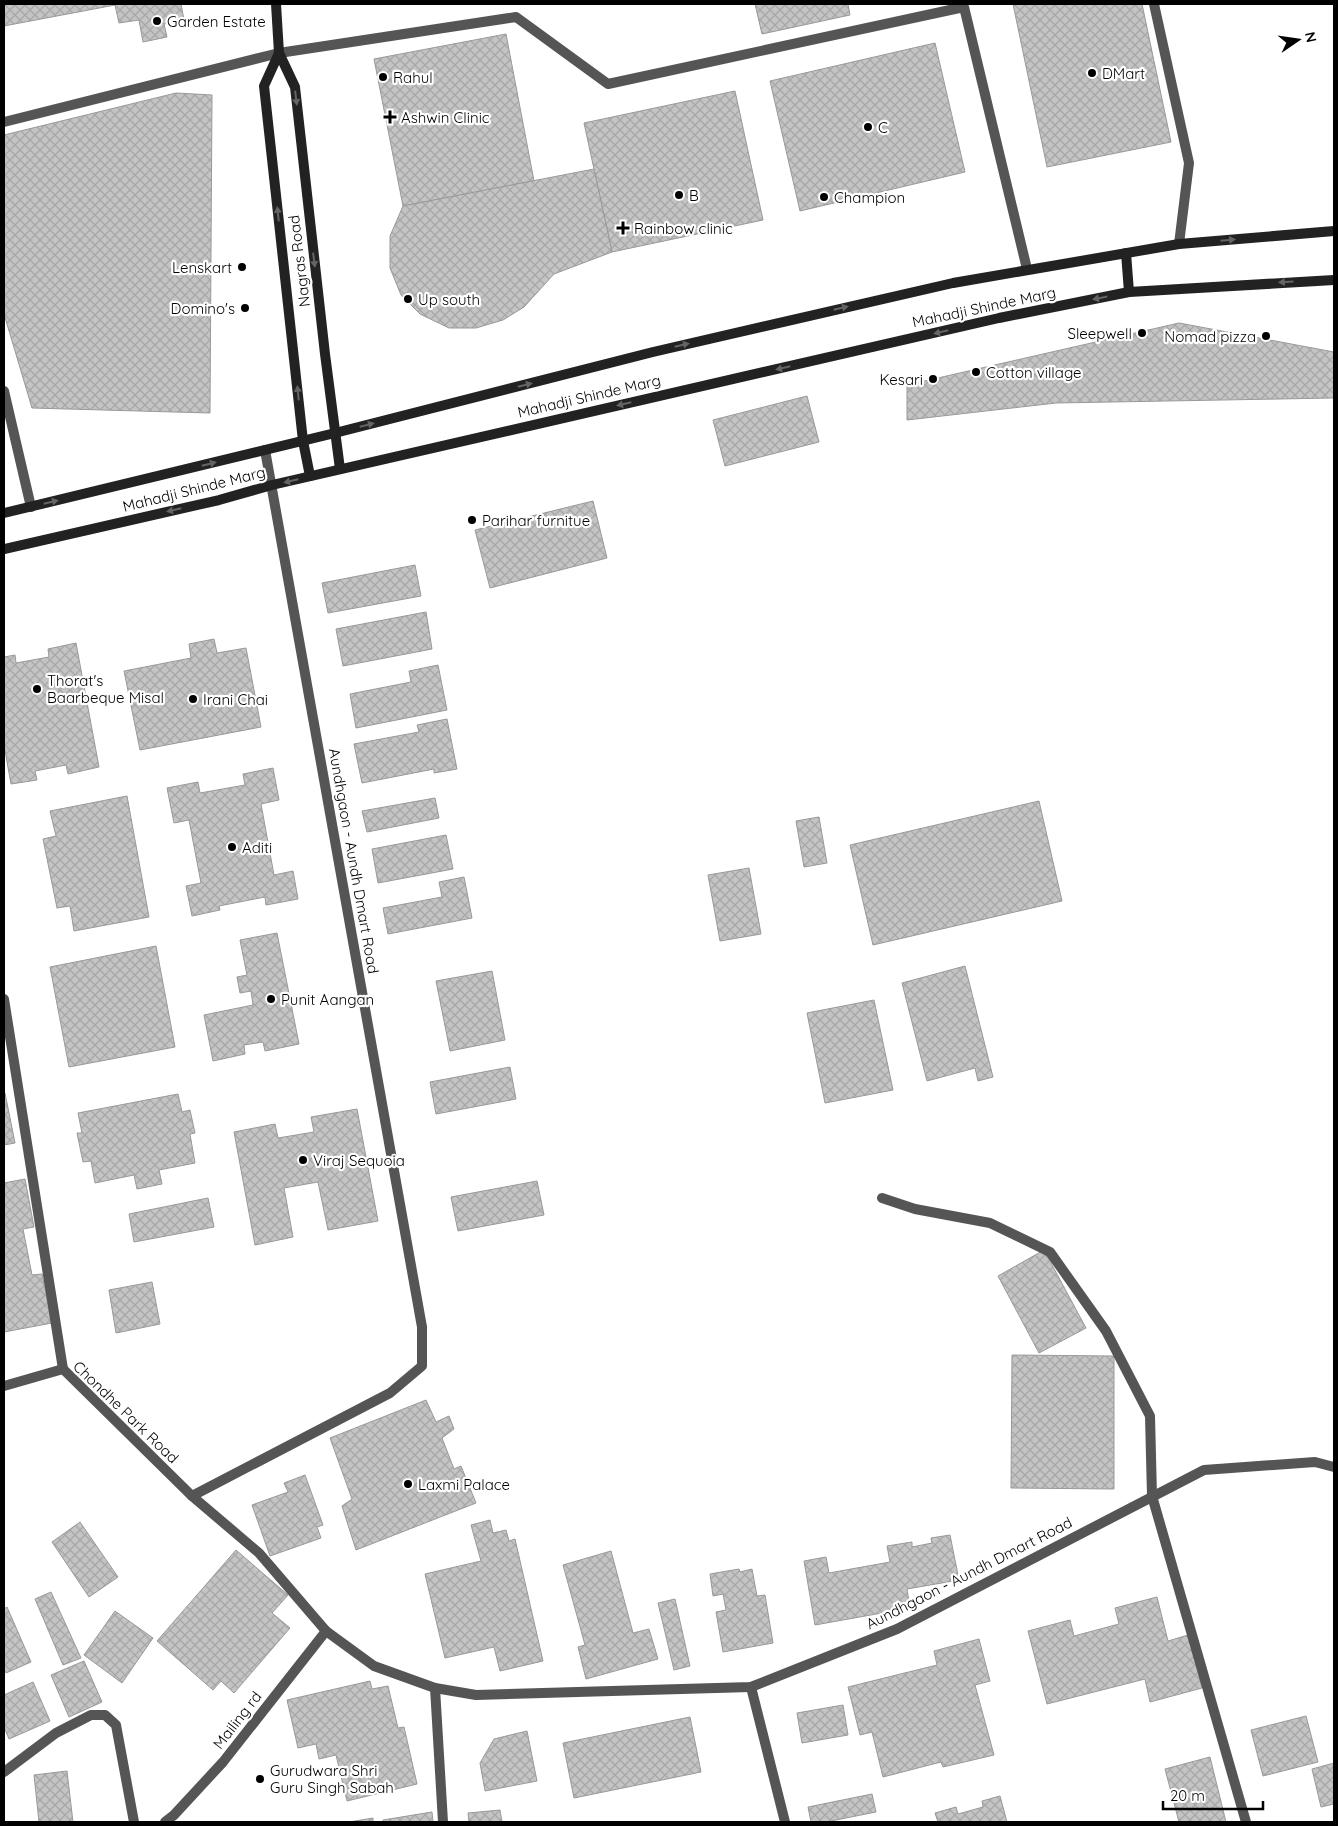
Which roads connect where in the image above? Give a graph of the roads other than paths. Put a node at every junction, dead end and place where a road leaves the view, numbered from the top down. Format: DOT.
graph roads {
  1 [pos="276,4"];
  2 [pos="1154,4"];
  3 [pos="279,53"];
  4 [pos="4,122"];
  5 [pos="1334,231"];
  6 [pos="1179,244"];
  7 [pos="1126,253"];
  8 [pos="1027,269"];
  9 [pos="1334,280"];
  10 [pos="1129,292"];
  11 [pos="4,390"];
  12 [pos="335,433"];
  13 [pos="303,441"];
  14 [pos="266,450"];
  15 [pos="340,470"];
  16 [pos="310,476"];
  17 [pos="272,485"];
  18 [pos="31,507"];
  19 [pos="4,513"];
  20 [pos="4,548"];
  21 [pos="4,999"];
  22 [pos="882,1198"];
  23 [pos="63,1369"];
  24 [pos="4,1386"];
  25 [pos="1333,1465"];
  26 [pos="192,1496"];
  27 [pos="1152,1496"];
  28 [pos="326,1631"];
  29 [pos="751,1686"];
  30 [pos="435,1688"];
  31 [pos="4,1772"];
  32 [pos="134,1822"];
  33 [pos="165,1822"];
  34 [pos="444,1822"];
  35 [pos="785,1822"];
  36 [pos="1246,1822"];
  1 -- 3 [label="main road, Nagras Road"];
  2 -- 6 [label="street"];
  3 -- 4 [label="street"];
  3 -- 8 [label="street"];
  3 -- 12 [label="main road, Nagras Road, one-way"];
  13 -- 3 [label="main road, Nagras Road, one-way"];
  6 -- 5 [label="main road, Mahadji Shinde Marg, one-way"];
  6 -- 7 [label="main road, Mahadji Shinde Marg"];
  7 -- 8 [label="main road, Mahadji Shinde Marg"];
  7 -- 10 [label="main road"];
  12 -- 8 [label="main road, Mahadji Shinde Marg, one-way"];
  9 -- 10 [label="main road, Mahadji Shinde Marg, one-way"];
  10 -- 15 [label="main road, Mahadji Shinde Marg, one-way"];
  11 -- 18 [label="street"];
  12 -- 13 [label="main road, Mahadji Shinde Marg"];
  12 -- 15 [label="main road, Nagras Road"];
  13 -- 14 [label="main road, Mahadji Shinde Marg"];
  13 -- 16 [label="main road"];
  14 -- 17 [label="street, Aundhgaon - Aundh Dmart Road"];
  18 -- 14 [label="main road, Mahadji Shinde Marg, one-way"];
  15 -- 16 [label="main road, Mahadji Shinde Marg"];
  16 -- 17 [label="main road, Mahadji Shinde Marg, one-way"];
  17 -- 20 [label="main road, Mahadji Shinde Marg, one-way"];
  17 -- 26 [label="street, Aundhgaon - Aundh Dmart Road"];
  18 -- 19 [label="main road, Mahadji Shinde Marg"];
  21 -- 23 [label="street"];
  22 -- 27 [label="street"];
  23 -- 24 [label="street, Chondhe Park Road"];
  23 -- 26 [label="street, Chondhe Park Road"];
  25 -- 27 [label="street, Aundhgaon - Aundh Dmart Road"];
  26 -- 28 [label="street, Chondhe Park Road"];
  27 -- 29 [label="street, Aundhgaon - Aundh Dmart Road"];
  27 -- 36 [label="street"];
  28 -- 30 [label="street, Aundhgaon - Aundh Dmart Road"];
  28 -- 33 [label="street, Mailing rd"];
  29 -- 30 [label="street, Aundhgaon - Aundh Dmart Road"];
  29 -- 35 [label="street"];
  30 -- 34 [label="street"];
  31 -- 32 [label="street"];
}
